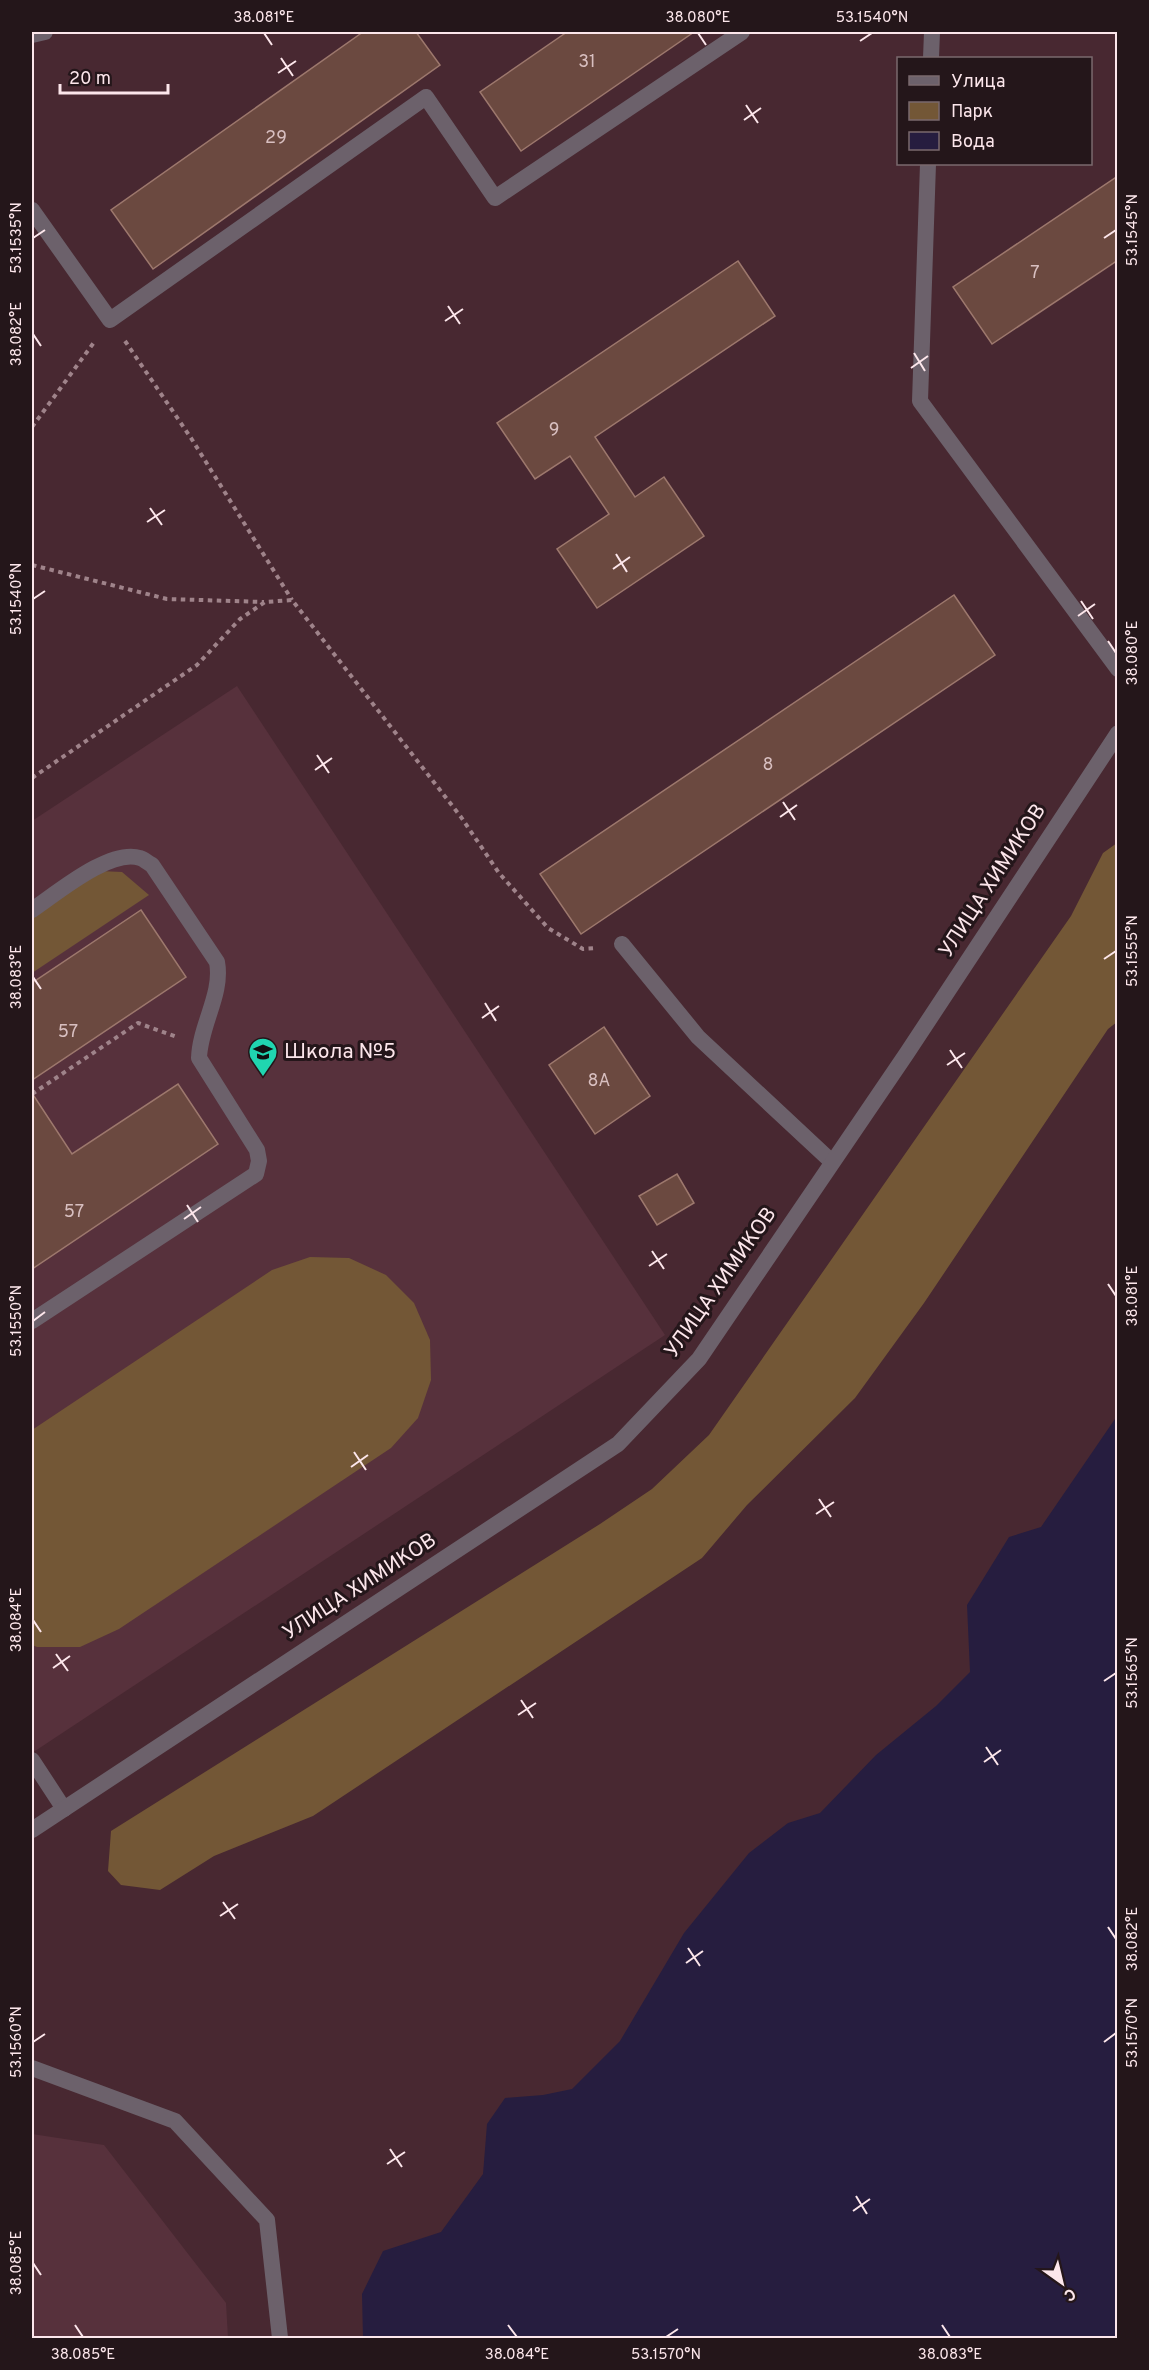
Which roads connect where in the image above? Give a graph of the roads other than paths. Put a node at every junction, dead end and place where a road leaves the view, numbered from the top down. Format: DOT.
graph roads {
  1 [pos="45,32"];
  2 [pos="742,32"];
  3 [pos="932,32"];
  4 [pos="32,35"];
  5 [pos="931,57"];
  6 [pos="928,165"];
  7 [pos="32,210"];
  8 [pos="1118,669"];
  9 [pos="1118,733"];
  10 [pos="32,910"];
  11 [pos="622,945"];
  12 [pos="832,1162"];
  13 [pos="32,1321"];
  14 [pos="32,1760"];
  15 [pos="64,1809"];
  16 [pos="32,1830"];
  17 [pos="32,2068"];
  18 [pos="280,2338"];
  1 -- 4 [label="street"];
  2 -- 7 [label="street"];
  3 -- 5 [label="street"];
  6 -- 8 [label="street"];
  9 -- 12 [label="street, УЛИЦА ХИМИКОВ"];
  10 -- 13 [label="street"];
  11 -- 12 [label="street"];
  12 -- 15 [label="street, УЛИЦА ХИМИКОВ"];
  14 -- 15 [label="street"];
  15 -- 16 [label="street, УЛИЦА ХИМИКОВ"];
  17 -- 18 [label="street"];
}
